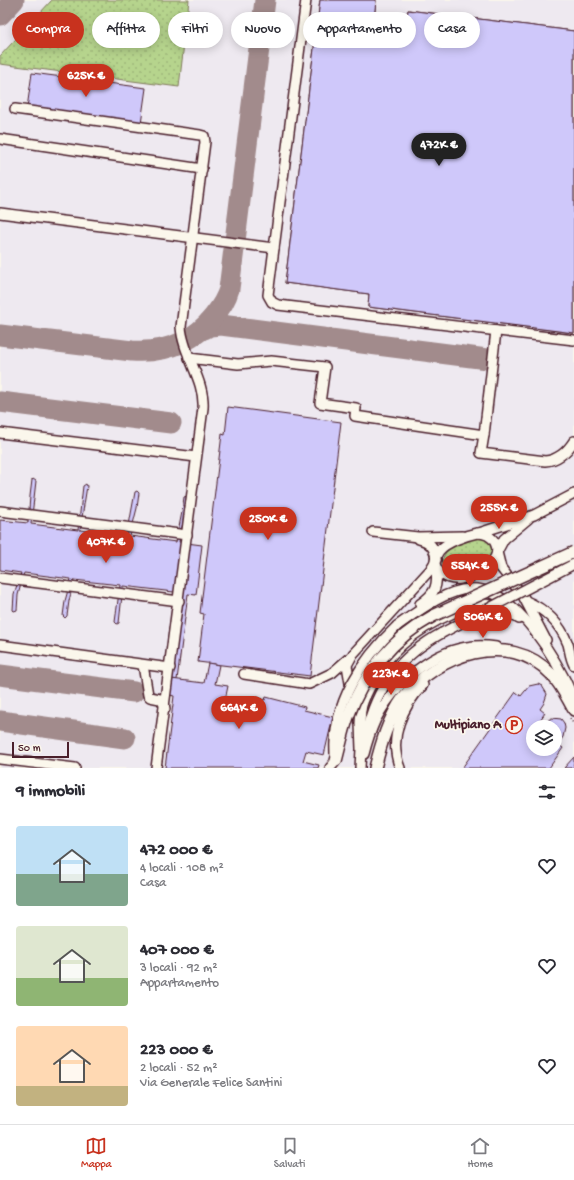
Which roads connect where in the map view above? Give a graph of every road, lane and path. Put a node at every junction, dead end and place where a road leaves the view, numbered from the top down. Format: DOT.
graph roads {
  1 [pos="306,0"];
  2 [pos="15,109"];
  3 [pos="0,139"];
  4 [pos="202,169"];
  5 [pos="0,213"];
  6 [pos="192,238"];
  7 [pos="274,248"];
  8 [pos="496,331"];
  9 [pos="574,340"];
  10 [pos="189,358"];
  11 [pos="0,433"];
  12 [pos="484,435"];
  13 [pos="574,441"];
  14 [pos="196,457"];
  15 [pos="574,494"];
  16 [pos="0,511"];
  17 [pos="534,515"];
  18 [pos="373,532"];
  19 [pos="478,533"];
  20 [pos="187,535"];
  21 [pos="398,535"];
  22 [pos="468,536"];
  23 [pos="497,552"];
  24 [pos="574,552"];
  25 [pos="436,563"];
  26 [pos="574,564"];
  27 [pos="0,578"];
  28 [pos="179,601"];
  29 [pos="526,601"];
  30 [pos="423,605"];
  31 [pos="538,636"];
  32 [pos="0,645"];
  33 [pos="516,653"];
  34 [pos="353,654"];
  35 [pos="453,660"];
  36 [pos="143,664"];
  37 [pos="574,665"];
  38 [pos="170,668"];
  39 [pos="244,674"];
  40 [pos="561,679"];
  41 [pos="574,696"];
  42 [pos="574,699"];
  43 [pos="165,710"];
  44 [pos="361,712"];
  45 [pos="573,714"];
  46 [pos="574,725"];
  47 [pos="0,759"];
  48 [pos="574,764"];
  49 [pos="361,765"];
  50 [pos="334,766"];
  51 [pos="75,768"];
  52 [pos="156,768"];
  53 [pos="375,768"];
  54 [pos="400,768"];
  55 [pos="571,768"];
  1 -- 7 [label="street"];
  2 -- 4 [label="street"];
  3 -- 4 [label="street"];
  4 -- 6 [label="street"];
  5 -- 6 [label="street"];
  6 -- 7 [label="street"];
  6 -- 10 [label="street"];
  7 -- 8 [label="street"];
  8 -- 9 [label="street"];
  8 -- 12 [label="street"];
  10 -- 12 [label="street"];
  10 -- 14 [label="street"];
  11 -- 14 [label="street"];
  12 -- 13 [label="street"];
  14 -- 20 [label="street"];
  15 -- 17 [label="street"];
  16 -- 20 [label="street"];
  17 -- 19 [label="street"];
  17 -- 23 [label="street"];
  18 -- 21 [label="street"];
  19 -- 22 [label="street"];
  19 -- 23 [label="street"];
  20 -- 28 [label="street"];
  21 -- 22 [label="street"];
  21 -- 25 [label="street"];
  22 -- 25 [label="street"];
  23 -- 25 [label="street"];
  23 -- 29 [label="street"];
  24 -- 50 [label="main road, bridge"];
  25 -- 30 [label="street"];
  25 -- 34 [label="street"];
  26 -- 49 [label="street, bridge"];
  27 -- 28 [label="street"];
  28 -- 38 [label="street"];
  29 -- 37 [label="street"];
  29 -- 40 [label="street"];
  30 -- 31 [label="street"];
  30 -- 50 [label="street, bridge"];
  31 -- 40 [label="street"];
  31 -- 44 [label="street"];
  32 -- 36 [label="street"];
  33 -- 35 [label="main road"];
  33 -- 40 [label="main road"];
  33 -- 49 [label="street"];
  34 -- 39 [label="street"];
  34 -- 44 [label="street"];
  35 -- 53 [label="main road"];
  35 -- 54 [label="street"];
  36 -- 38 [label="street"];
  36 -- 43 [label="street"];
  38 -- 43 [label="street"];
  40 -- 41 [label="street"];
  40 -- 42 [label="street"];
  40 -- 45 [label="main road"];
  43 -- 52 [label="street"];
  44 -- 49 [label="street"];
  45 -- 46 [label="path"];
  47 -- 51 [label="street"];
  48 -- 55 [label="path"];
}
